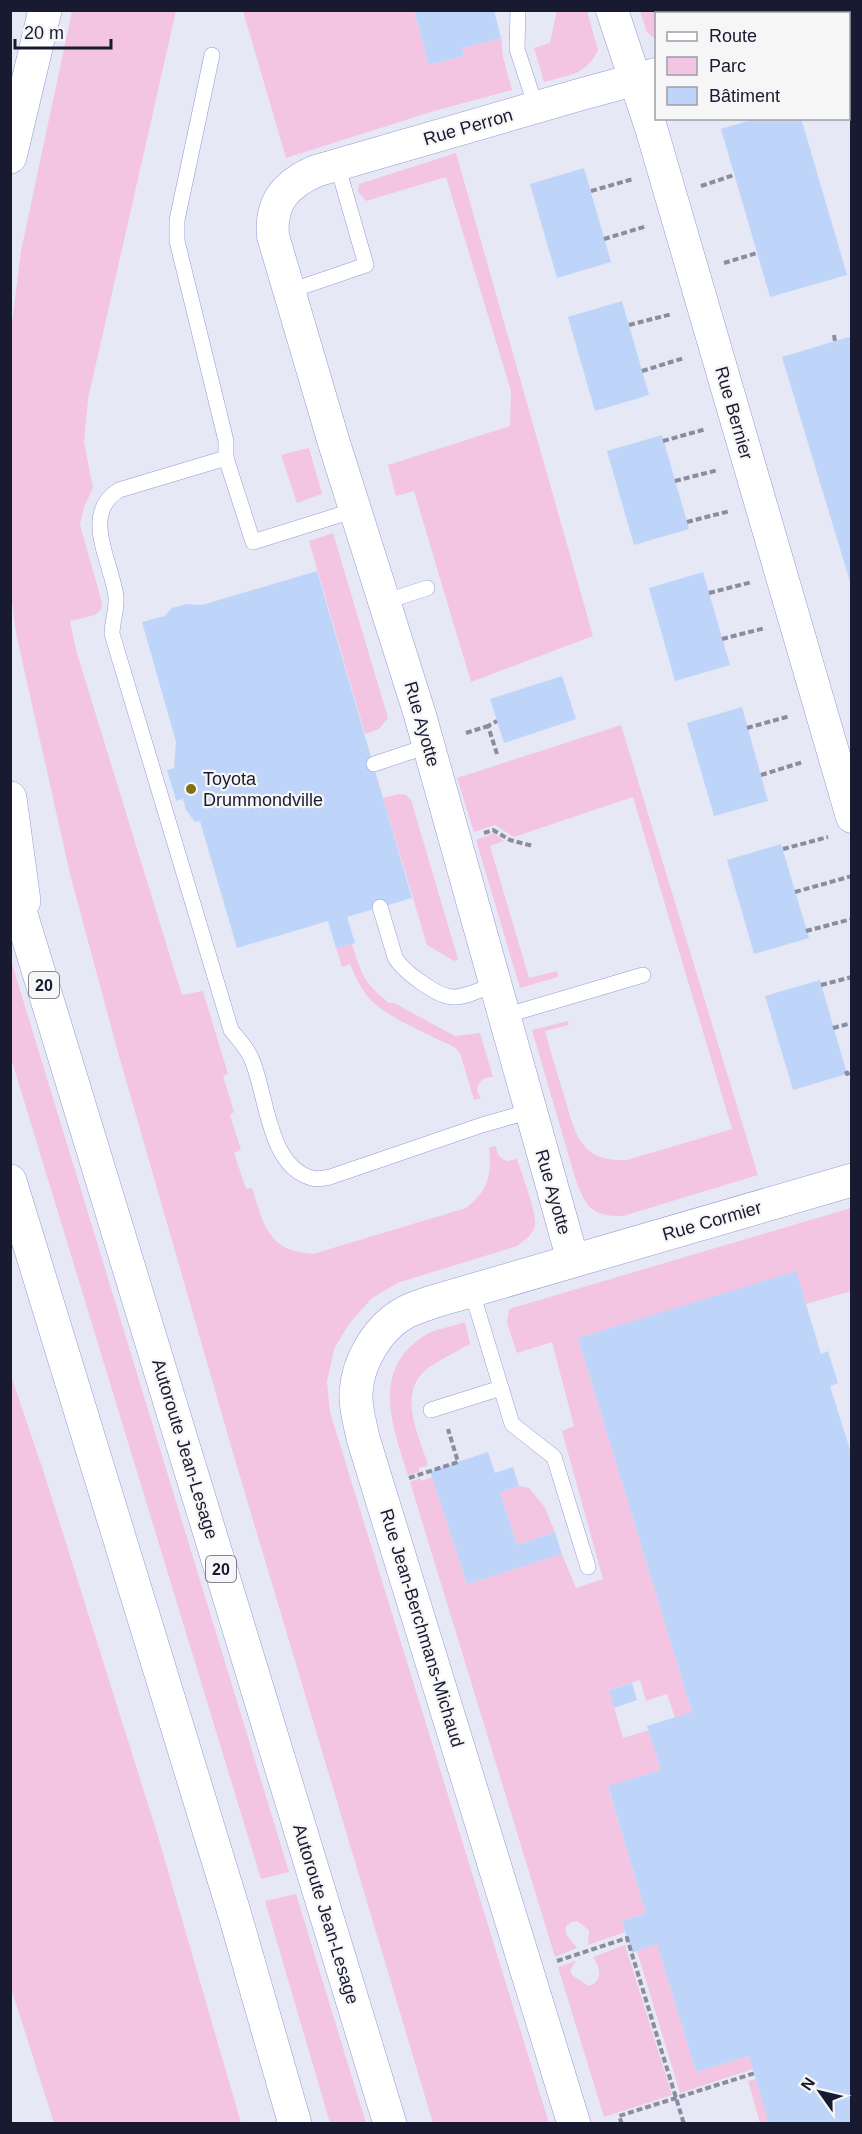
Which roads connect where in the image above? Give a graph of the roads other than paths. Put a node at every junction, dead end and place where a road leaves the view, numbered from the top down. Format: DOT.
graph roads {
  1 [pos="45,10"];
  2 [pos="518,10"];
  3 [pos="612,10"];
  4 [pos="212,55"];
  5 [pos="646,77"];
  6 [pos="536,107"];
  7 [pos="10,157"];
  8 [pos="337,164"];
  9 [pos="285,191"];
  10 [pos="290,291"];
  11 [pos="226,458"];
  12 [pos="355,510"];
  13 [pos="427,588"];
  14 [pos="384,602"];
  15 [pos="428,746"];
  16 [pos="374,764"];
  17 [pos="10,798"];
  18 [pos="840,827"];
  19 [pos="10,878"];
  20 [pos="380,907"];
  21 [pos="28,936"];
  22 [pos="643,975"];
  23 [pos="495,984"];
  24 [pos="504,1016"];
  25 [pos="531,1111"];
  26 [pos="852,1180"];
  27 [pos="10,1181"];
  28 [pos="10,1234"];
  29 [pos="573,1261"];
  30 [pos="471,1289"];
  31 [pos="58,1337"];
  32 [pos="501,1388"];
  33 [pos="436,1408"];
  34 [pos="588,1567"];
  35 [pos="295,2124"];
  36 [pos="390,2124"];
  37 [pos="574,2124"];
  1 -- 7 [label="main road"];
  2 -- 6 [label="lane"];
  3 -- 5 [label="street, Rue Bernier"];
  4 -- 11 [label="lane"];
  5 -- 6 [label="street, Rue Perron"];
  5 -- 18 [label="street, Rue Bernier"];
  6 -- 8 [label="street, Rue Perron"];
  8 -- 9 [label="street, Rue Perron"];
  8 -- 10 [label="lane"];
  9 -- 10 [label="street, Rue Ayotte"];
  10 -- 12 [label="street, Rue Ayotte"];
  11 -- 12 [label="lane"];
  11 -- 25 [label="lane"];
  12 -- 14 [label="street, Rue Ayotte"];
  13 -- 14 [label="lane"];
  14 -- 15 [label="street, Rue Ayotte"];
  15 -- 16 [label="lane"];
  15 -- 23 [label="street, Rue Ayotte"];
  17 -- 21 [label="main road"];
  19 -- 21 [label="main road, Autoroute Jean-Lesage / 20"];
  20 -- 23 [label="lane"];
  21 -- 36 [label="main road, Autoroute Jean-Lesage / 20"];
  22 -- 24 [label="lane"];
  23 -- 24 [label="street, Rue Ayotte"];
  24 -- 25 [label="street, Rue Ayotte"];
  25 -- 29 [label="street, Rue Ayotte"];
  26 -- 29 [label="main road, Rue Cormier"];
  27 -- 31 [label="main road"];
  28 -- 31 [label="main road"];
  29 -- 30 [label="main road, Rue Jean-Berchmans-Michaud"];
  30 -- 32 [label="lane"];
  30 -- 37 [label="main road, Rue Jean-Berchmans-Michaud"];
  31 -- 35 [label="main road"];
  32 -- 33 [label="lane"];
  32 -- 34 [label="lane"];
}
